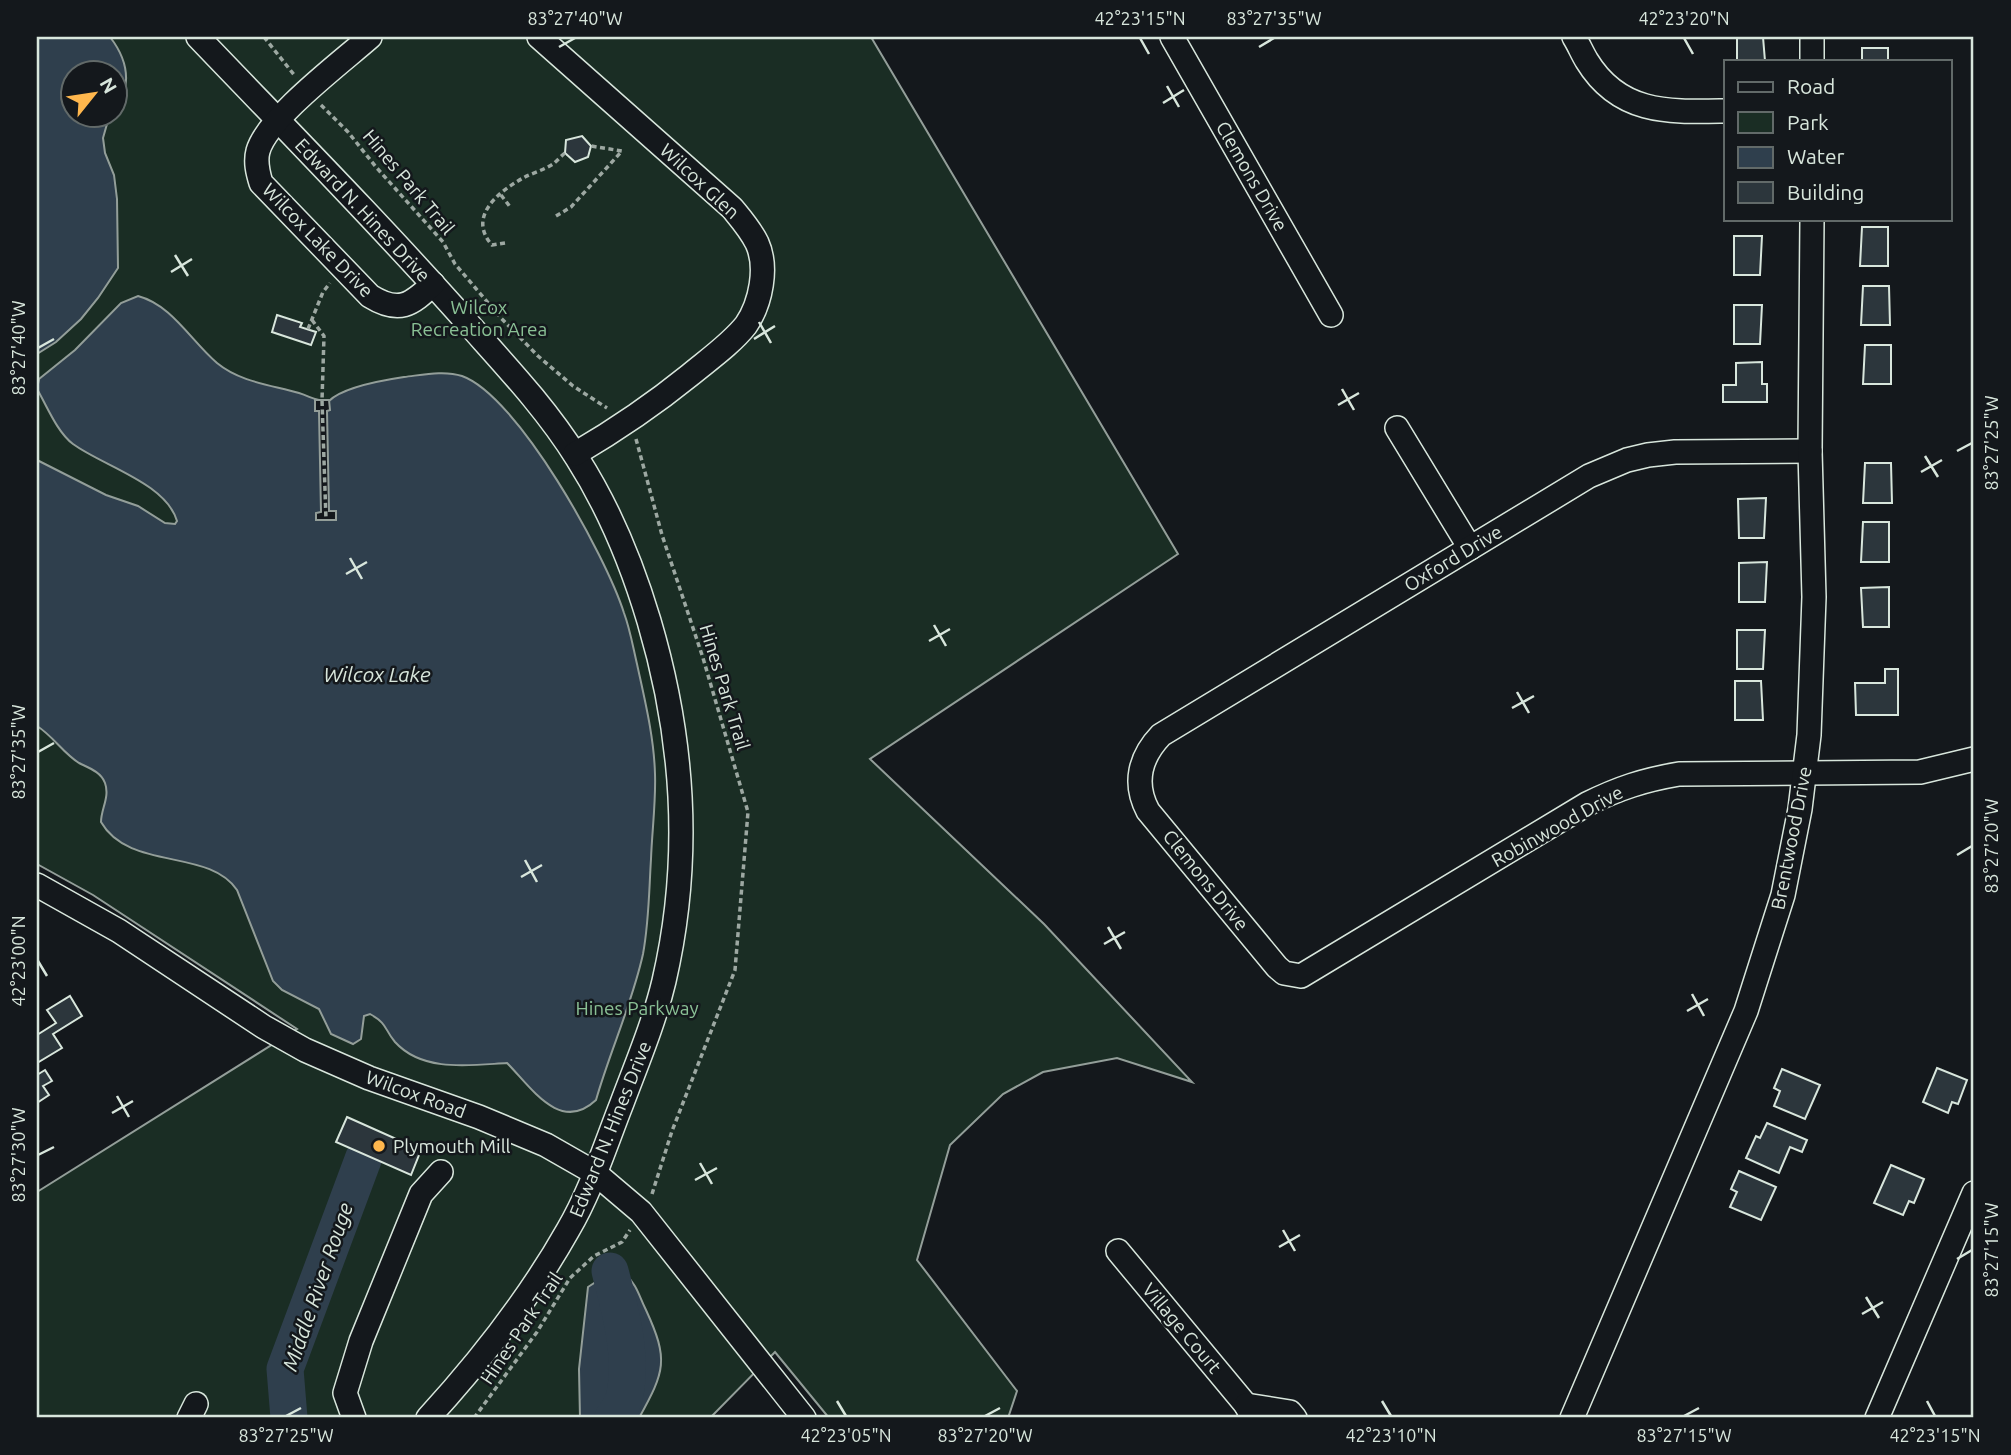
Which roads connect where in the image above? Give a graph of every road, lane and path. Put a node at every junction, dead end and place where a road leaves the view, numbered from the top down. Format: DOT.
graph roads {
  1 [pos="198,37"];
  2 [pos="264,37"];
  3 [pos="370,37"];
  4 [pos="538,37"];
  5 [pos="1172,37"];
  6 [pos="1574,37"];
  7 [pos="1812,37"];
  8 [pos="1812,60"];
  9 [pos="309,92"];
  10 [pos="1724,111"];
  11 [pos="278,120"];
  12 [pos="591,146"];
  13 [pos="565,153"];
  14 [pos="501,195"];
  15 [pos="511,208"];
  16 [pos="556,216"];
  17 [pos="1812,220"];
  18 [pos="506,243"];
  19 [pos="341,267"];
  20 [pos="433,284"];
  21 [pos="1331,316"];
  22 [pos="312,320"];
  23 [pos="308,329"];
  24 [pos="625,424"];
  25 [pos="1397,428"];
  26 [pos="1810,451"];
  27 [pos="575,454"];
  28 [pos="326,520"];
  29 [pos="1470,548"];
  30 [pos="1974,759"];
  31 [pos="1805,772"];
  32 [pos="1140,773"];
  33 [pos="37,885"];
  34 [pos="1292,976"];
  35 [pos="441,1172"];
  36 [pos="595,1173"];
  37 [pos="1974,1193"];
  38 [pos="641,1213"];
  39 [pos="1118,1251"];
  40 [pos="1249,1411"];
  41 [pos="354,1418"];
  42 [pos="428,1418"];
  43 [pos="474,1418"];
  44 [pos="804,1418"];
  45 [pos="1295,1418"];
  46 [pos="1572,1418"];
  47 [pos="1877,1418"];
  1 -- 11 [label="street, Edward N. Hines Drive"];
  2 -- 9 [label="path, Hines Park Trail"];
  3 -- 9 [label="street"];
  4 -- 24 [label="street, Wilcox Glen"];
  5 -- 21 [label="street, Clemons Drive"];
  6 -- 10 [label="street"];
  7 -- 8 [label="street"];
  9 -- 11 [label="street"];
  9 -- 24 [label="path, Hines Park Trail"];
  11 -- 19 [label="street, Wilcox Lake Drive"];
  11 -- 20 [label="street, Edward N. Hines Drive"];
  12 -- 16 [label="path"];
  13 -- 14 [label="path"];
  14 -- 15 [label="path"];
  14 -- 18 [label="path"];
  17 -- 26 [label="street, Brentwood Drive"];
  19 -- 20 [label="street, Wilcox Lake Drive"];
  19 -- 22 [label="path"];
  20 -- 27 [label="street, Edward N. Hines Drive"];
  22 -- 23 [label="path"];
  22 -- 28 [label="path"];
  24 -- 27 [label="street, Wilcox Glen"];
  24 -- 38 [label="path, Hines Park Trail"];
  25 -- 29 [label="street"];
  26 -- 29 [label="street, Oxford Drive"];
  26 -- 31 [label="street, Brentwood Drive"];
  27 -- 36 [label="street, Edward N. Hines Drive"];
  29 -- 32 [label="street, Oxford Drive"];
  30 -- 31 [label="street, Robinwood Drive"];
  31 -- 34 [label="street, Robinwood Drive"];
  31 -- 46 [label="street, Brentwood Drive"];
  32 -- 34 [label="street, Clemons Drive"];
  33 -- 36 [label="street, Wilcox Road"];
  35 -- 41 [label="street"];
  36 -- 38 [label="street, Wilcox Road"];
  36 -- 42 [label="street, Edward N. Hines Drive"];
  37 -- 47 [label="street"];
  38 -- 43 [label="path, Hines Park Trail"];
  38 -- 44 [label="street, Wilcox Road"];
  39 -- 40 [label="street, Village Court"];
  40 -- 45 [label="street, Village Court"];
}
